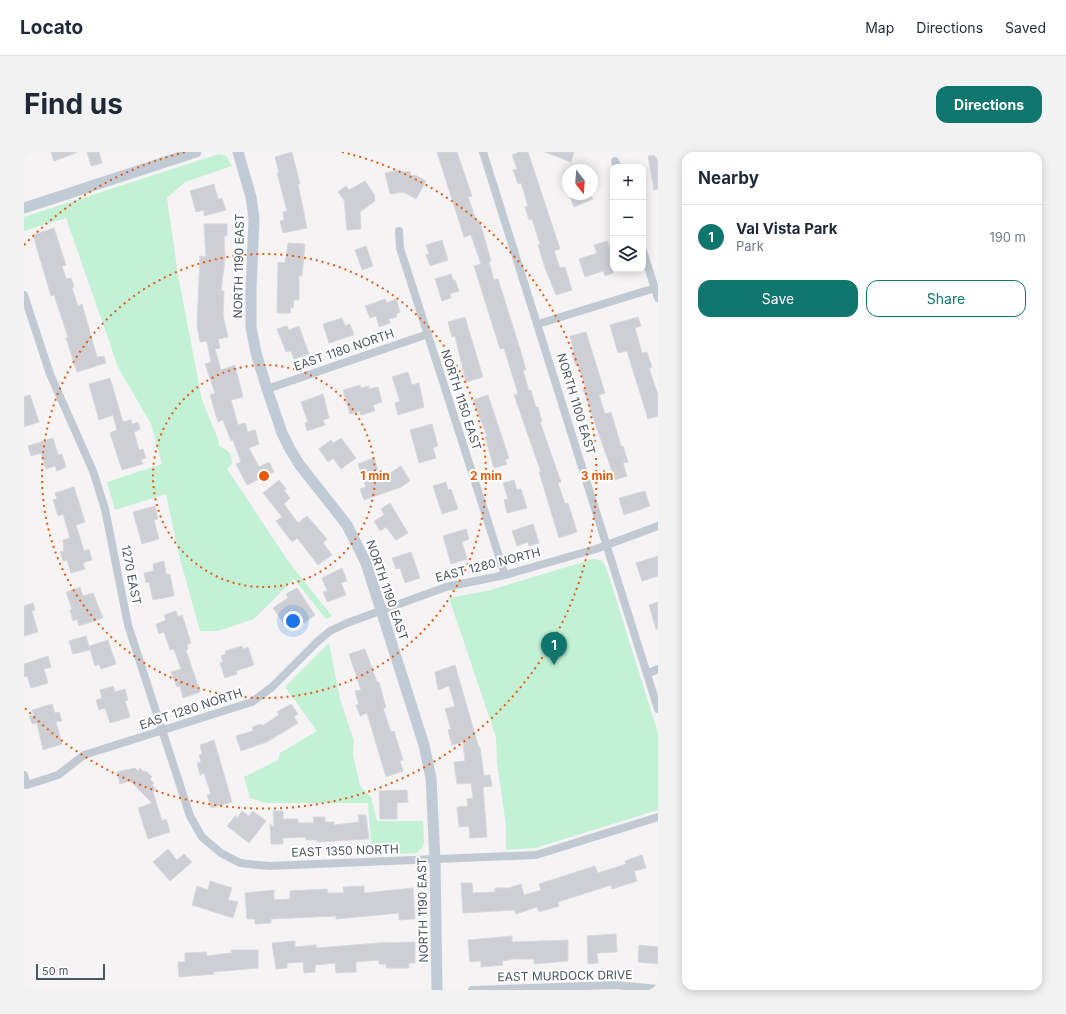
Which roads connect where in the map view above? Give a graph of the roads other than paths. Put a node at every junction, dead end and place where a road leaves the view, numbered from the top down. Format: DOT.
graph roads {
  1 [pos="196,152"];
  2 [pos="238,152"];
  3 [pos="483,152"];
  4 [pos="24,208"];
  5 [pos="399,231"];
  6 [pos="646,261"];
  7 [pos="654,288"];
  8 [pos="24,295"];
  9 [pos="658,298"];
  10 [pos="538,324"];
  11 [pos="428,334"];
  12 [pos="267,389"];
  13 [pos="658,526"];
  14 [pos="608,545"];
  15 [pos="505,575"];
  16 [pos="382,612"];
  17 [pos="658,669"];
  18 [pos="647,674"];
  19 [pos="658,709"];
  20 [pos="162,731"];
  21 [pos="24,775"];
  22 [pos="658,817"];
  23 [pos="221,853"];
  24 [pos="435,860"];
  25 [pos="658,989"];
  26 [pos="437,990"];
  27 [pos="472,990"];
  1 -- 4 [label="street"];
  2 -- 12 [label="street, NORTH 1190 EAST"];
  3 -- 10 [label="street, NORTH 1100 EAST"];
  5 -- 11 [label="street, NORTH 1150 EAST"];
  6 -- 7 [label="street"];
  7 -- 9 [label="street"];
  7 -- 10 [label="street"];
  8 -- 20 [label="street, 1270 EAST"];
  10 -- 14 [label="street, NORTH 1100 EAST"];
  11 -- 12 [label="street, EAST 1180 NORTH"];
  11 -- 15 [label="street, NORTH 1150 EAST"];
  12 -- 16 [label="street, NORTH 1190 EAST"];
  13 -- 14 [label="street, EAST 1280 NORTH"];
  14 -- 15 [label="street, EAST 1280 NORTH"];
  14 -- 18 [label="street, NORTH 1100 EAST"];
  15 -- 16 [label="street, EAST 1280 NORTH"];
  16 -- 20 [label="street, EAST 1280 NORTH"];
  16 -- 24 [label="street, NORTH 1190 EAST"];
  17 -- 18 [label="street"];
  18 -- 19 [label="street, NORTH 1100 EAST"];
  20 -- 21 [label="street, EAST 1280 NORTH"];
  20 -- 23 [label="street, 1270 EAST"];
  22 -- 24 [label="street, EAST 1350 NORTH"];
  23 -- 24 [label="street, EAST 1350 NORTH"];
  24 -- 26 [label="street, NORTH 1190 EAST"];
  25 -- 27 [label="street, EAST MURDOCK DRIVE"];
}
